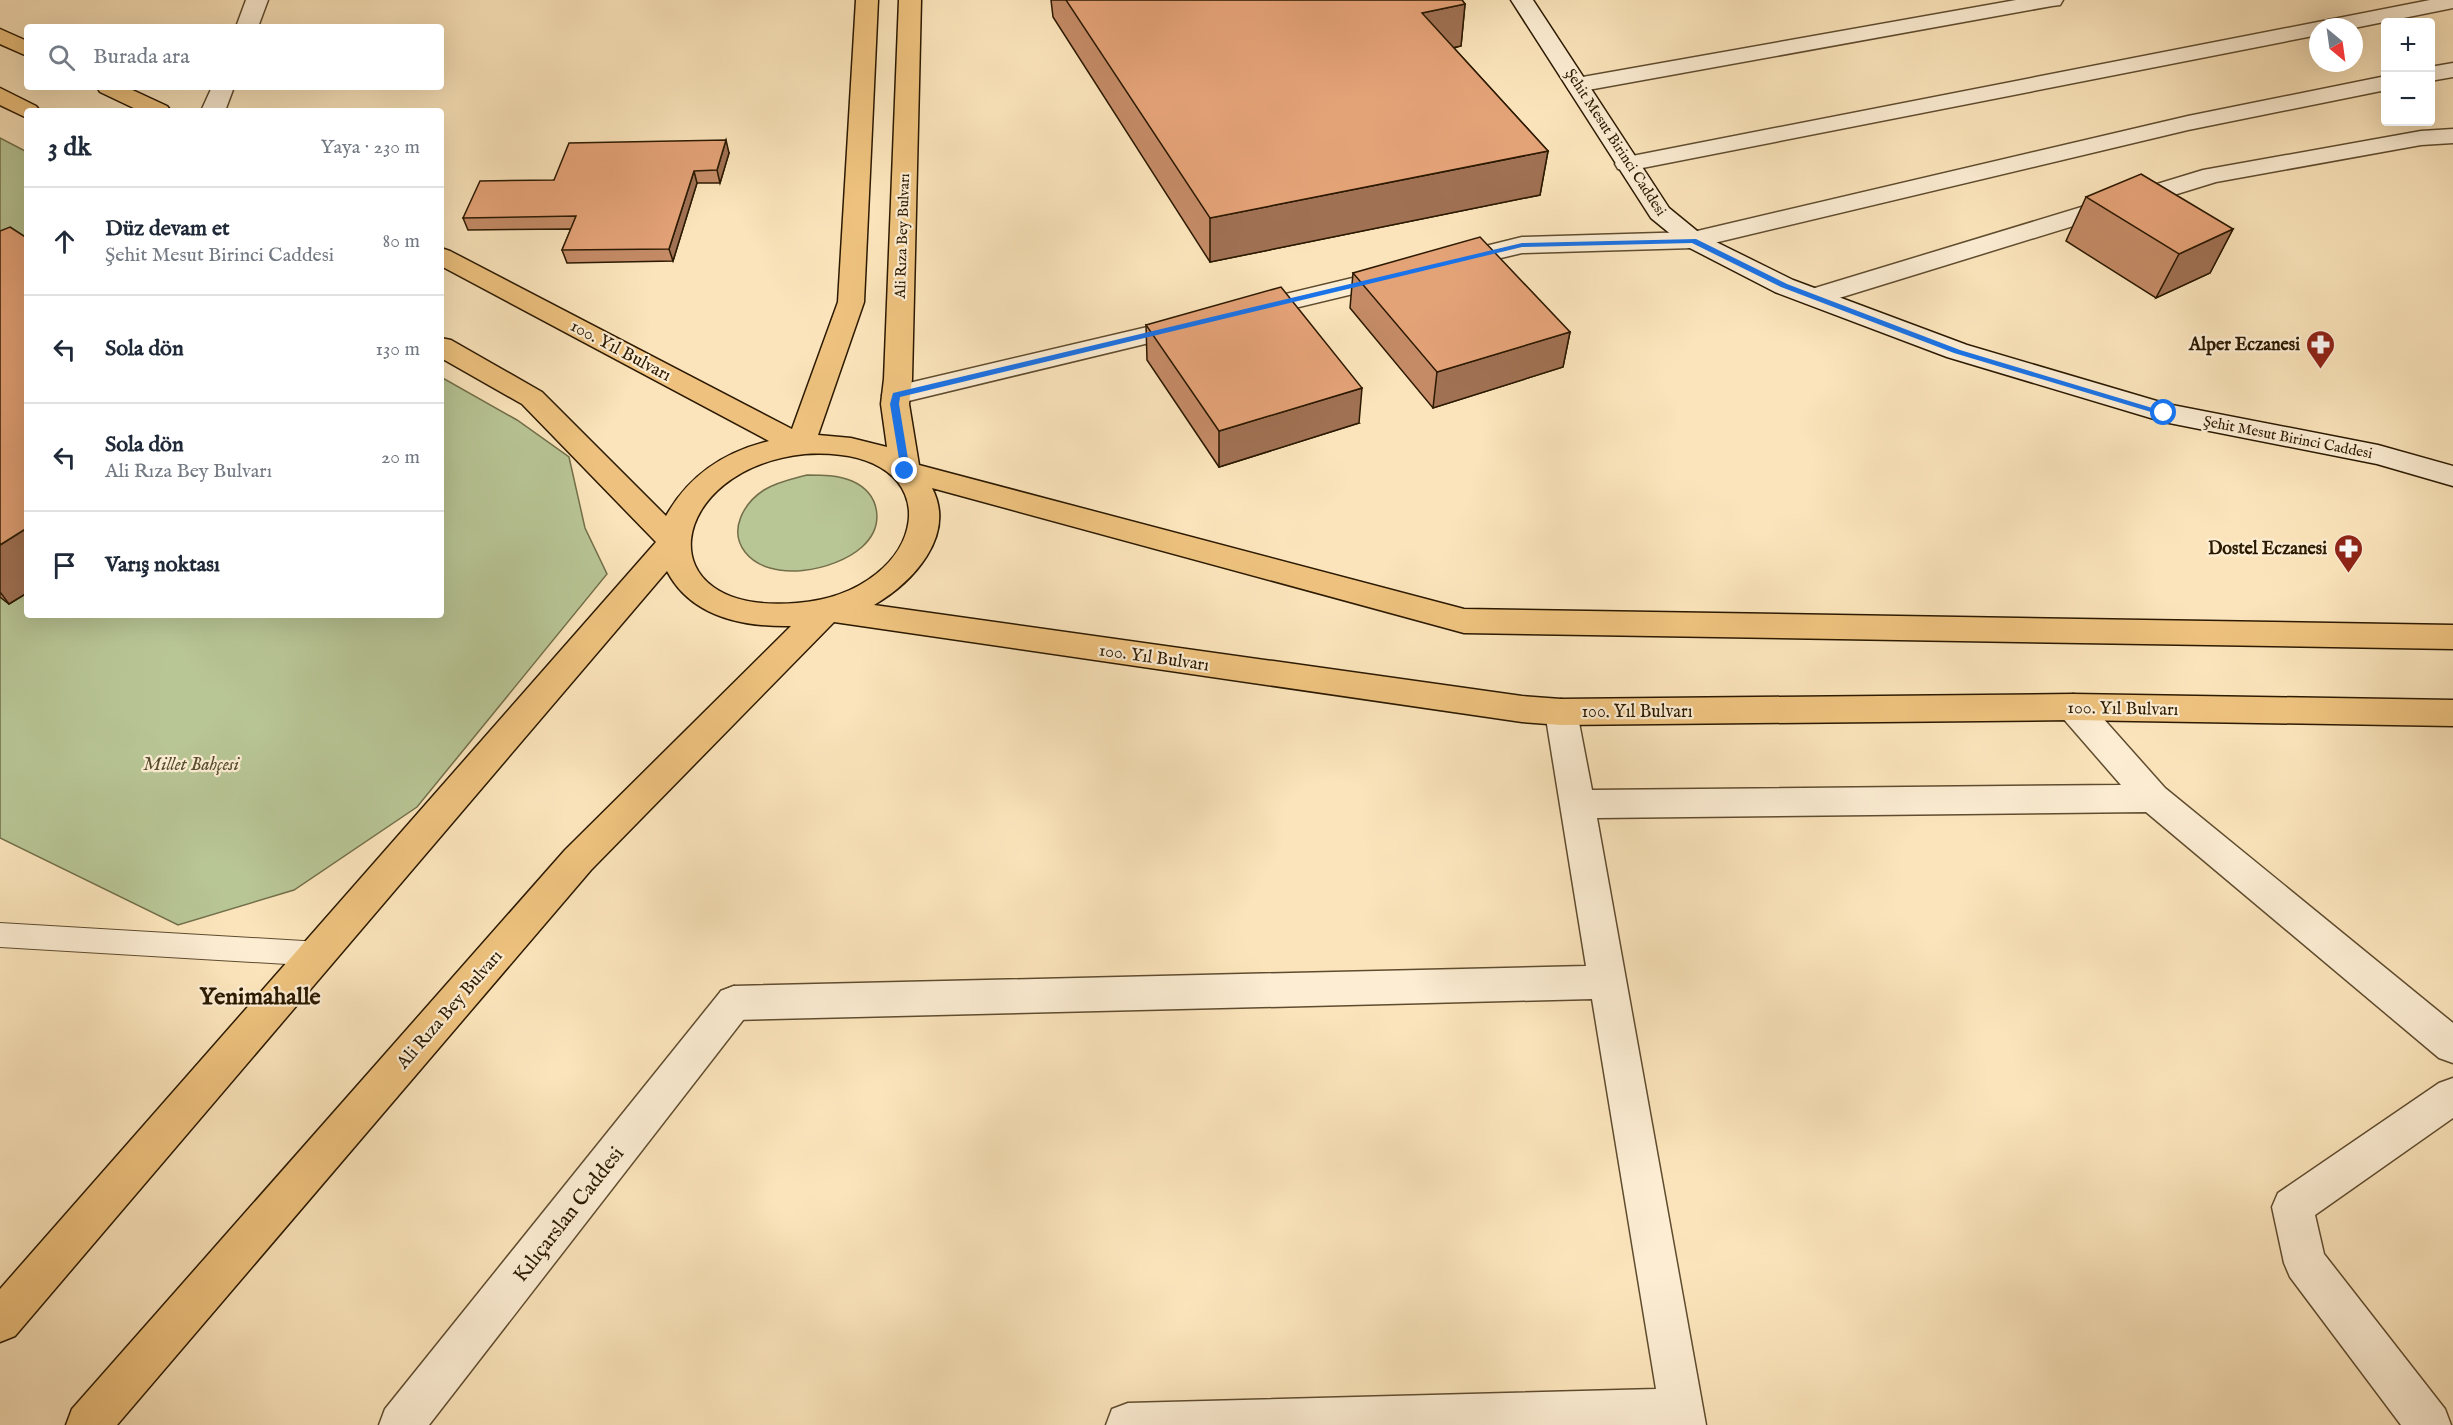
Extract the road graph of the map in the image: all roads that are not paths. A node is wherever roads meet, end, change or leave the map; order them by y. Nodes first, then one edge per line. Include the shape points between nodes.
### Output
1 (257, 0) edge
2 (867, 0) edge
3 (910, 0) edge
4 (1522, 0) edge
5 (2052, 0) edge
6 (2453, 2) edge
7 (2363, 19) edge
8 (248, 24) edge
9 (2309, 30) edge
10 (0, 36) edge
11 (24, 48) edge
12 (2453, 70) edge
13 (2435, 73) edge
14 (2381, 84) edge
15 (1577, 86) junction
16 (114, 90) edge
17 (222, 90) edge
18 (0, 95) edge
19 (153, 108) edge
20 (214, 108) edge
21 (24, 109) edge
22 (2453, 136) edge
23 (1627, 164) junction
24 (1693, 240) junction
25 (444, 258) edge
26 (1814, 297) junction
27 (444, 348) edge
28 (896, 395) junction
29 (800, 445) junction
30 (905, 471) junction
31 (2453, 476) edge
32 (674, 543) junction
33 (828, 610) junction
34 (2453, 637) edge
35 (2073, 708) junction
36 (1561, 712) junction
37 (2453, 713) edge
38 (2153, 798) junction
39 (1577, 804) junction
40 (0, 936) edge
41 (320, 954) junction
42 (1607, 982) junction
43 (2453, 1046) edge
44 (2453, 1096) edge
45 (0, 1321) edge
46 (1682, 1418) edge
47 (88, 1425) edge
48 (401, 1425) edge
49 (1128, 1425) edge
50 (2429, 1425) edge

1 - 8 street
2 - 29 main road via 851,302
3 - 28 main road, Ali Rıza Bey Bulvarı
4 - 15 street, Şehit Mesut Birinci Caddesi
5 - 15 street
6 - 7 street
9 - 23 street
10 - 11 main road
12 - 13 street
14 - 24 street via 2188,123
15 - 23 street, Şehit Mesut Birinci Caddesi
16 - 19 main road
17 - 20 street
18 - 21 main road
22 - 26 street via 2421,138 2212,175
23 - 24 street, Şehit Mesut Birinci Caddesi via 1659,213
24 - 26 street, Şehit Mesut Birinci Caddesi
24 - 28 street via 1522,245
25 - 29 main road, 100. Yıl Bulvarı
26 - 31 street, Şehit Mesut Birinci Caddesi via 1957,351 2164,413 2378,455
27 - 32 main road via 532,398
28 - 30 main road, Ali Rıza Bey Bulvarı
29 - 30 main road via 860,448
29 - 32 main road via 754,456 728,468 700,490 681,515
30 - 33 main road via 922,494 925,511 918,547 889,579 866,595
30 - 34 main road via 1464,621
32 - 33 main road via 678,567 695,588 720,605 752,614 789,616
32 - 41 main road
33 - 36 main road, 100. Yıl Bulvarı
33 - 47 main road, Ali Rıza Bey Bulvarı via 578,860
35 - 36 main road, 100. Yıl Bulvarı
35 - 37 main road, 100. Yıl Bulvarı
35 - 38 street
36 - 39 street
38 - 39 street
38 - 43 street
39 - 42 street
40 - 41 lane
41 - 45 main road
42 - 46 street
42 - 48 street, Kılıçarslan Caddesi via 734,1004
44 - 50 street via 2293,1207 2305,1263
46 - 49 street

